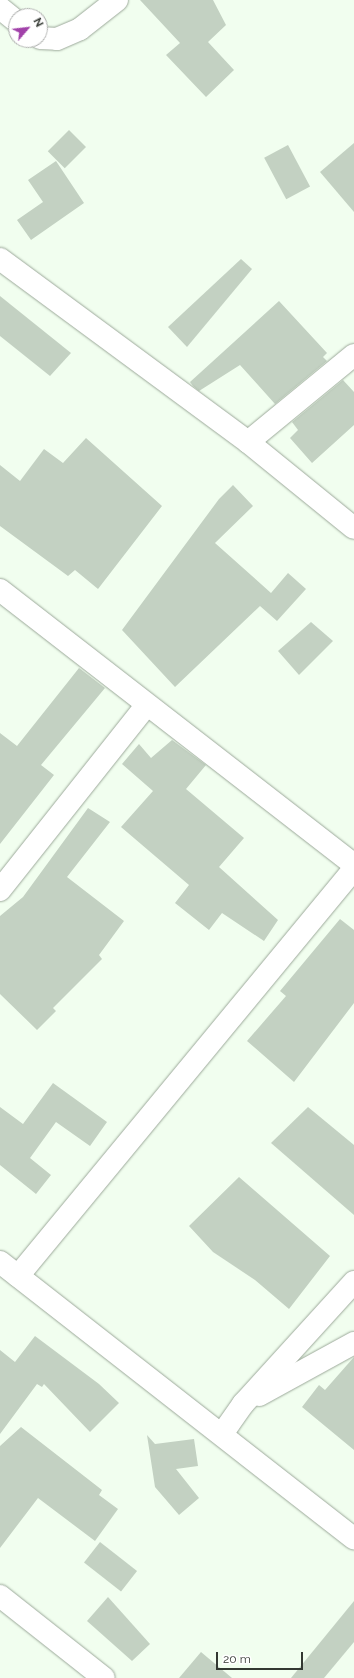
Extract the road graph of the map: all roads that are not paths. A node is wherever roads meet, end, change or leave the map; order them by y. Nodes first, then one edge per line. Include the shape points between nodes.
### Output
1 (117, 0) edge
2 (0, 8) edge
3 (8, 14) edge
4 (48, 38) edge
5 (0, 259) edge
6 (354, 355) edge
7 (248, 442) junction
8 (354, 528) edge
9 (0, 590) edge
10 (146, 706) junction
11 (354, 866) edge
12 (354, 869) edge
13 (0, 890) edge
14 (0, 1262) edge
15 (18, 1276) junction
16 (354, 1282) edge
17 (354, 1342) edge
18 (244, 1404) junction
19 (222, 1434) junction
20 (354, 1539) edge
21 (0, 1596) edge
22 (104, 1678) edge

1 - 4 street via 80,29 57,39
2 - 3 street
5 - 7 street
6 - 7 street
7 - 8 street
9 - 10 street
10 - 11 street
10 - 13 street
12 - 15 street
14 - 15 street
15 - 19 street
16 - 18 street
17 - 18 street
18 - 19 street
19 - 20 street
21 - 22 street

